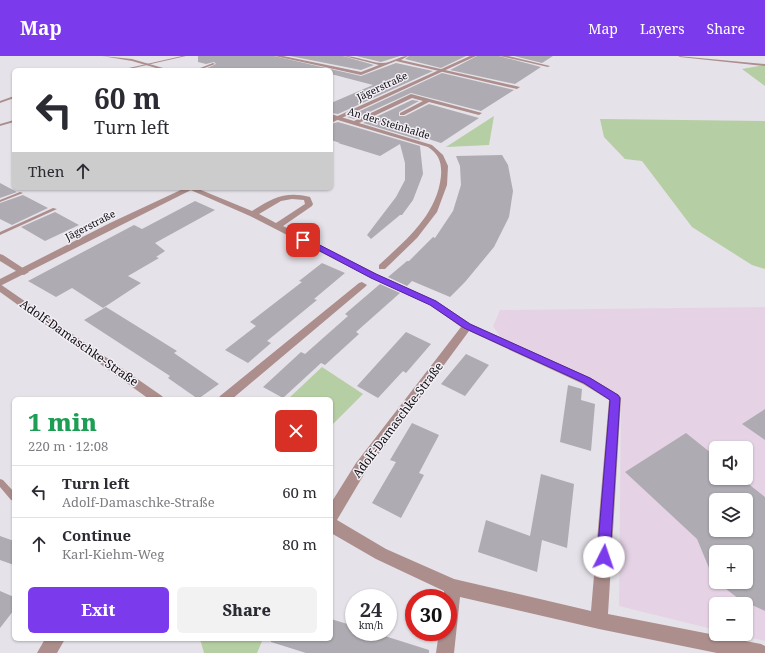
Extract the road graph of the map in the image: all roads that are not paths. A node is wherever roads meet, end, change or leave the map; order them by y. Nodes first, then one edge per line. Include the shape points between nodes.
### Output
1 (104, 56) edge
2 (185, 56) edge
3 (277, 56) edge
4 (346, 56) edge
5 (406, 56) edge
6 (474, 56) edge
7 (502, 56) edge
8 (680, 56) edge
9 (396, 60) junction
10 (146, 64) junction
11 (214, 64) dead end
12 (383, 65) junction
13 (765, 65) edge
14 (548, 66) dead end
15 (129, 68) edge
16 (161, 68) edge
17 (202, 68) edge
18 (442, 70) junction
19 (517, 87) dead end
20 (12, 98) edge
21 (429, 100) junction
22 (0, 102) edge
23 (479, 113) dead end
24 (402, 114) dead end
25 (333, 118) edge
26 (12, 121) edge
27 (354, 123) junction
28 (0, 125) edge
29 (186, 190) edge
30 (195, 190) edge
31 (22, 192) dead end
32 (0, 201) edge
33 (55, 209) dead end
34 (252, 214) junction
35 (277, 226) junction
36 (0, 234) edge
37 (0, 257) edge
38 (382, 267) dead end
39 (24, 272) junction
40 (0, 283) edge
41 (362, 285) dead end
42 (0, 287) edge
43 (467, 326) junction
44 (155, 397) edge
45 (226, 397) edge
46 (0, 482) edge
47 (12, 495) edge
48 (333, 513) edge
49 (333, 526) edge
50 (453, 587) joint
51 (599, 621) junction
52 (55, 641) edge
53 (447, 641) edge
54 (46, 653) edge
55 (445, 653) edge
56 (761, 653) edge

1 - 10 street
2 - 10 lane
3 - 12 street via 361,74
4 - 12 street
5 - 9 street
6 - 18 street, Jägerstraße
7 - 14 street
8 - 13 street
9 - 12 street
9 - 18 street
10 - 15 lane
10 - 16 street
11 - 17 lane
18 - 19 street
18 - 25 street, Jägerstraße
20 - 22 lane
21 - 23 street, Jägerstraße
21 - 24 street
21 - 27 street, Jägerstraße via 411,96
25 - 27 street, An der Steinhalde
26 - 28 lane
27 - 38 street, An der Steinhalde via 430,146 438,150 445,166 445,184 439,203 426,224
29 - 39 street, Jägerstraße
30 - 34 street
31 - 32 lane
33 - 36 lane
34 - 35 street
34 - 35 street via 284,196 296,195 307,199 309,204 304,209
35 - 43 street via 433,303
37 - 39 street
39 - 40 street, Jägerstraße
41 - 45 street
42 - 44 street, Adolf-Damaschke-Straße
43 - 48 street, Adolf-Damaschke-Straße via 361,467
43 - 51 street via 587,381 615,398
46 - 47 lane
49 - 50 street via 381,554
50 - 51 street
51 - 56 street
52 - 54 street
53 - 55 street

